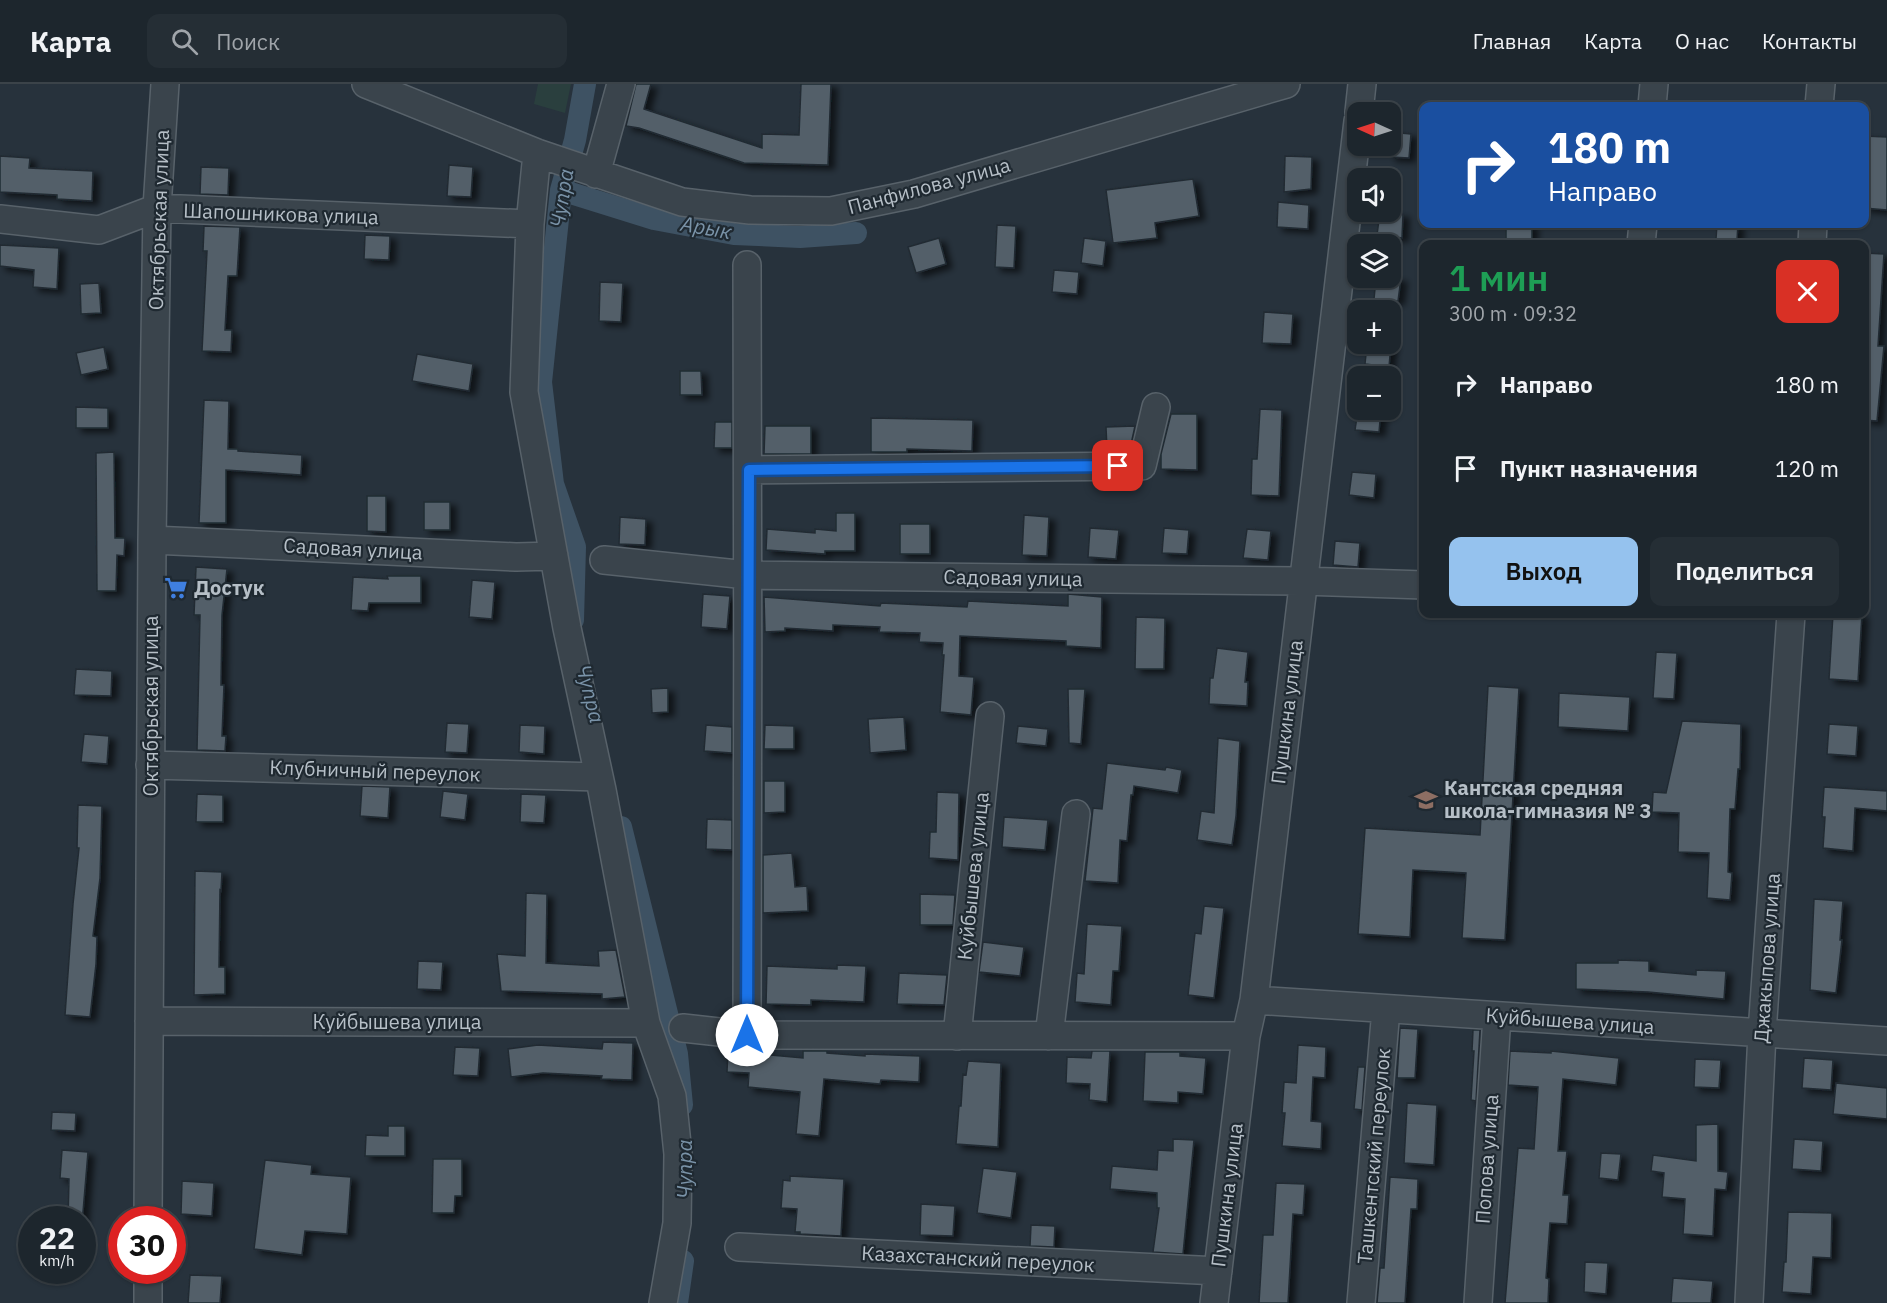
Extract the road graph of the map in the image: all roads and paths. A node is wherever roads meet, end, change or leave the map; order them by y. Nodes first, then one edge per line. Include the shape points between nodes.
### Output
1 (165, 84) edge
2 (366, 84) edge
3 (621, 84) edge
4 (1286, 84) edge
5 (1362, 84) edge
6 (1654, 84) edge
7 (1821, 84) edge
8 (1217, 94) edge
9 (1360, 102) edge
10 (1652, 102) edge
11 (1819, 102) edge
12 (537, 153) junction
13 (1354, 156) edge
14 (596, 174) junction
15 (157, 208) junction
16 (0, 219) edge
17 (530, 224) junction
18 (747, 265) dead end
19 (1156, 407) dead end
20 (749, 470) junction
21 (152, 540) junction
22 (554, 556) junction
23 (604, 560) dead end
24 (747, 575) junction
25 (1302, 581) junction
26 (1419, 585) edge
27 (1791, 618) edge
28 (990, 716) dead end
29 (150, 765) junction
30 (599, 777) junction
31 (1076, 814) dead end
32 (1254, 1000) junction
33 (1386, 1009) junction
34 (1497, 1016) junction
35 (149, 1021) junction
36 (646, 1023) junction
37 (683, 1028) dead end
38 (1762, 1033) junction
39 (747, 1035) junction
40 (957, 1036) junction
41 (1049, 1036) junction
42 (1246, 1036) junction
43 (1887, 1041) edge
44 (148, 1206) edge
45 (739, 1247) dead end
46 (1218, 1271) junction
47 (148, 1284) edge
48 (148, 1303) edge
49 (663, 1303) edge
50 (1214, 1303) edge
51 (1361, 1303) edge
52 (1478, 1303) edge
53 (1749, 1303) edge

1 - 15 street, Октябрьская улица
2 - 12 street, Панфилова улица
3 - 14 street
4 - 8 street, Панфилова улица
5 - 9 street
6 - 10 street
7 - 11 street
8 - 14 street, Панфилова улица via 914,194 831,211 750,210 682,202
12 - 14 street, Панфилова улица
12 - 17 street
13 - 25 street, Пушкина улица
15 - 16 street, Шапошникова улица via 99,230
15 - 17 street, Шапошникова улица
15 - 21 street, Октябрьская улица
17 - 22 street via 524,392
18 - 20 street
19 - 20 street via 1142,466
20 - 24 street
21 - 22 street, Садовая улица
21 - 29 street, Октябрьская улица
22 - 30 street
23 - 24 street, Садовая улица
24 - 25 street, Садовая улица
24 - 39 street
25 - 26 street, Садовая улица
25 - 32 street, Пушкина улица
27 - 38 street, Джакыпова улица
28 - 40 street, Куйбышева улица
29 - 30 street, Клубничный переулок
29 - 35 street, Октябрьская улица
30 - 36 street
31 - 41 street
32 - 33 street, Куйбышева улица
32 - 42 street, Пушкина улица
33 - 34 street, Куйбышева улица
33 - 51 street, Ташкентский переулок
34 - 38 street, Куйбышева улица
34 - 52 street, Попова улица
35 - 36 street, Куйбышева улица
35 - 44 street, Октябрьская улица
36 - 49 street via 672,1096 678,1154 677,1223
37 - 39 street
38 - 43 street, Куйбышева улица
38 - 53 street, Джакыпова улица
39 - 40 street
40 - 41 street
41 - 42 street
42 - 46 street, Пушкина улица
45 - 46 street, Казахстанский переулок
46 - 50 street, Пушкина улица
47 - 48 street

